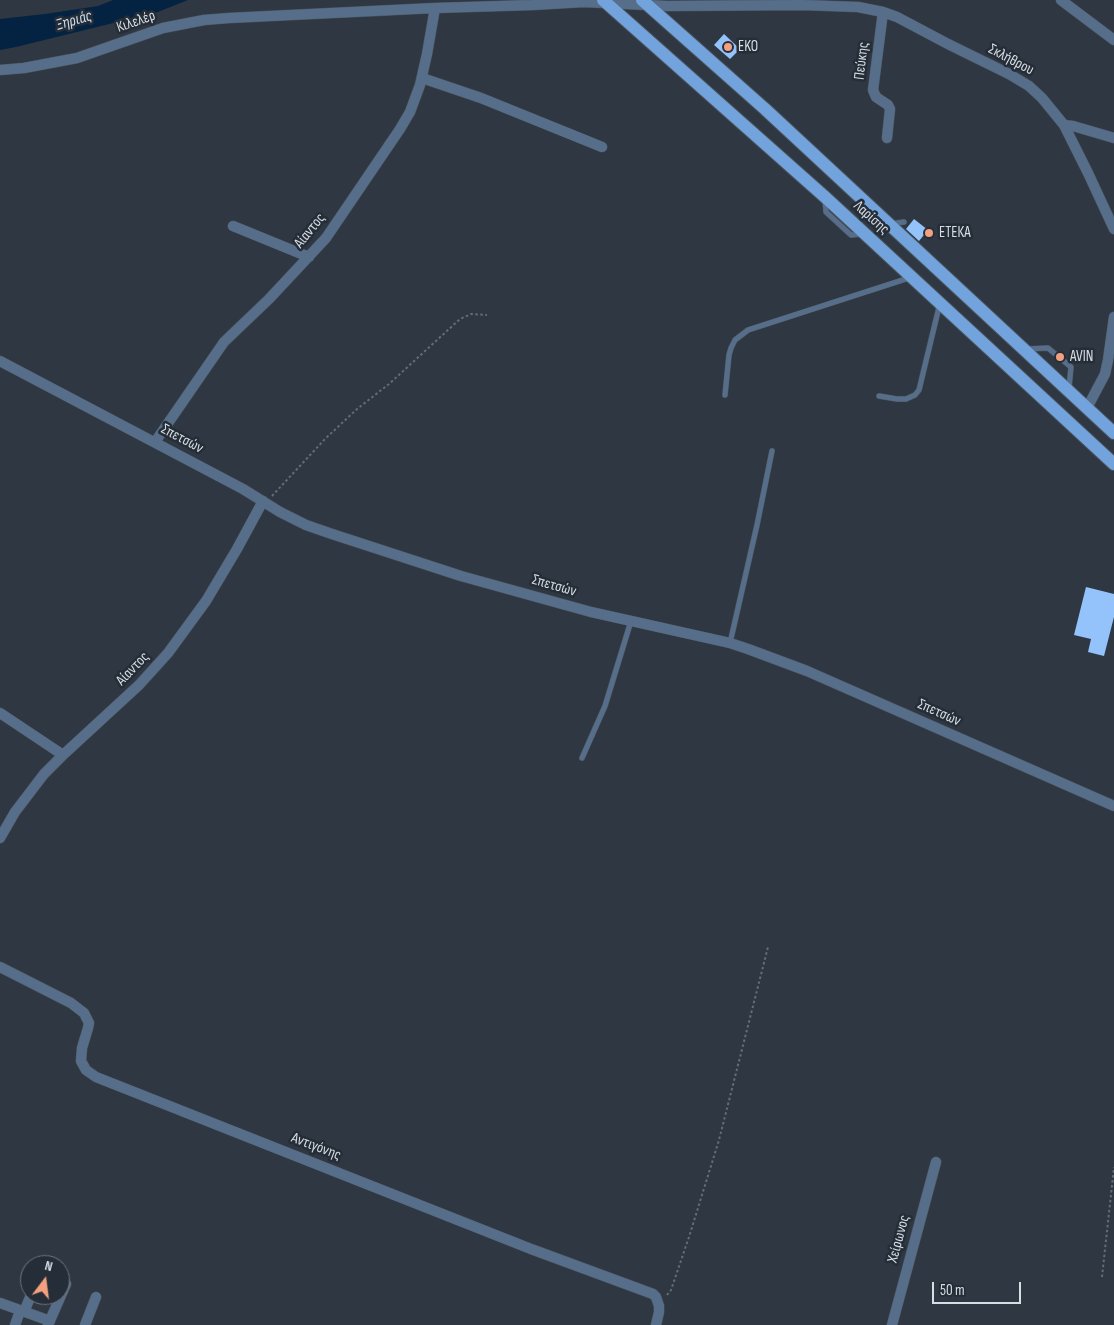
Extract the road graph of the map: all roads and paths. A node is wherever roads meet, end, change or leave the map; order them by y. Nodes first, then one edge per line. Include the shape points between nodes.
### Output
1 (1061, 0) edge
2 (583, 1) edge
3 (605, 2) edge
4 (645, 3) edge
5 (435, 8) junction
6 (883, 12) junction
7 (1114, 40) edge
8 (0, 70) edge
9 (422, 78) junction
10 (1064, 125) junction
11 (887, 138) dead end
12 (1114, 138) edge
13 (602, 147) dead end
14 (904, 222) dead end
15 (889, 224) junction
16 (233, 226) dead end
17 (1114, 228) edge
18 (309, 257) junction
19 (912, 277) junction
20 (940, 303) junction
21 (487, 315) dead end
22 (1114, 317) edge
23 (1023, 349) junction
24 (0, 362) edge
25 (1068, 391) junction
26 (725, 395) dead end
27 (879, 396) dead end
28 (1087, 408) junction
29 (1114, 433) edge
30 (155, 442) junction
31 (772, 451) dead end
32 (1114, 464) edge
33 (264, 502) junction
34 (631, 622) junction
35 (730, 643) junction
36 (0, 713) edge
37 (63, 755) junction
38 (582, 758) dead end
39 (1114, 806) edge
40 (0, 838) edge
41 (768, 947) dead end
42 (0, 967) edge
43 (936, 1162) dead end
44 (1114, 1167) edge
45 (1102, 1277) dead end
46 (96, 1298) dead end
47 (658, 1302) junction
48 (0, 1303) edge
49 (25, 1305) edge
50 (57, 1305) edge
51 (22, 1311) junction
52 (49, 1323) edge
53 (15, 1325) edge
54 (85, 1325) edge
55 (656, 1325) edge
56 (892, 1325) edge

1 - 7 street
2 - 3 street, Κιλελέρ
2 - 5 street, Κιλελέρ
3 - 4 street, Κιλελέρ
3 - 19 main road, Λαρίσης
4 - 6 street, Κιλελέρ via 667,6 819,5
4 - 15 main road, Λαρίσης
5 - 8 street, Κιλελέρ via 204,20 151,32 77,58
5 - 9 street, Αίαντος
6 - 10 street, Σκλήθρου via 1029,86
6 - 11 street, Πεύκης via 874,90 876,97 890,109
9 - 13 street
9 - 18 street, Αίαντος via 403,125 326,238
10 - 12 street
10 - 17 street, Σκλήθρου
14 - 15 lane
15 - 23 main road, Λαρίσης via 940,268
16 - 18 street
18 - 30 street, Αίαντος via 224,342
19 - 20 main road, Λαρίσης
19 - 26 lane via 748,330 735,340 731,348
20 - 27 lane via 919,390 906,399
20 - 32 main road, Λαρίσης
21 - 33 path via 471,314 460,319 357,409
22 - 28 street via 1105,374
23 - 25 main road, Λαρίσης
23 - 25 lane via 1048,348 1071,367
24 - 30 street, Σπετσών
25 - 28 main road, Λαρίσης
28 - 29 main road, Λαρίσης
30 - 33 street, Σπετσών
31 - 35 lane
33 - 34 street, Σπετσών via 291,518 332,534 461,576
33 - 37 street, Αίαντος via 206,601 168,653 139,685
34 - 35 street, Σπετσών
34 - 38 lane via 605,706
35 - 39 street, Σπετσών via 807,671
36 - 37 street
37 - 40 street, Αίαντος via 22,801
41 - 47 path via 719,1140 671,1290
42 - 47 street, Αντιγόνης via 71,1002 84,1013 89,1023 81,1062 96,1077 653,1294
43 - 56 street, Χείρωνος
44 - 45 path
46 - 54 street
47 - 55 street
48 - 51 street
49 - 51 street
50 - 52 street
51 - 52 street
51 - 53 street

